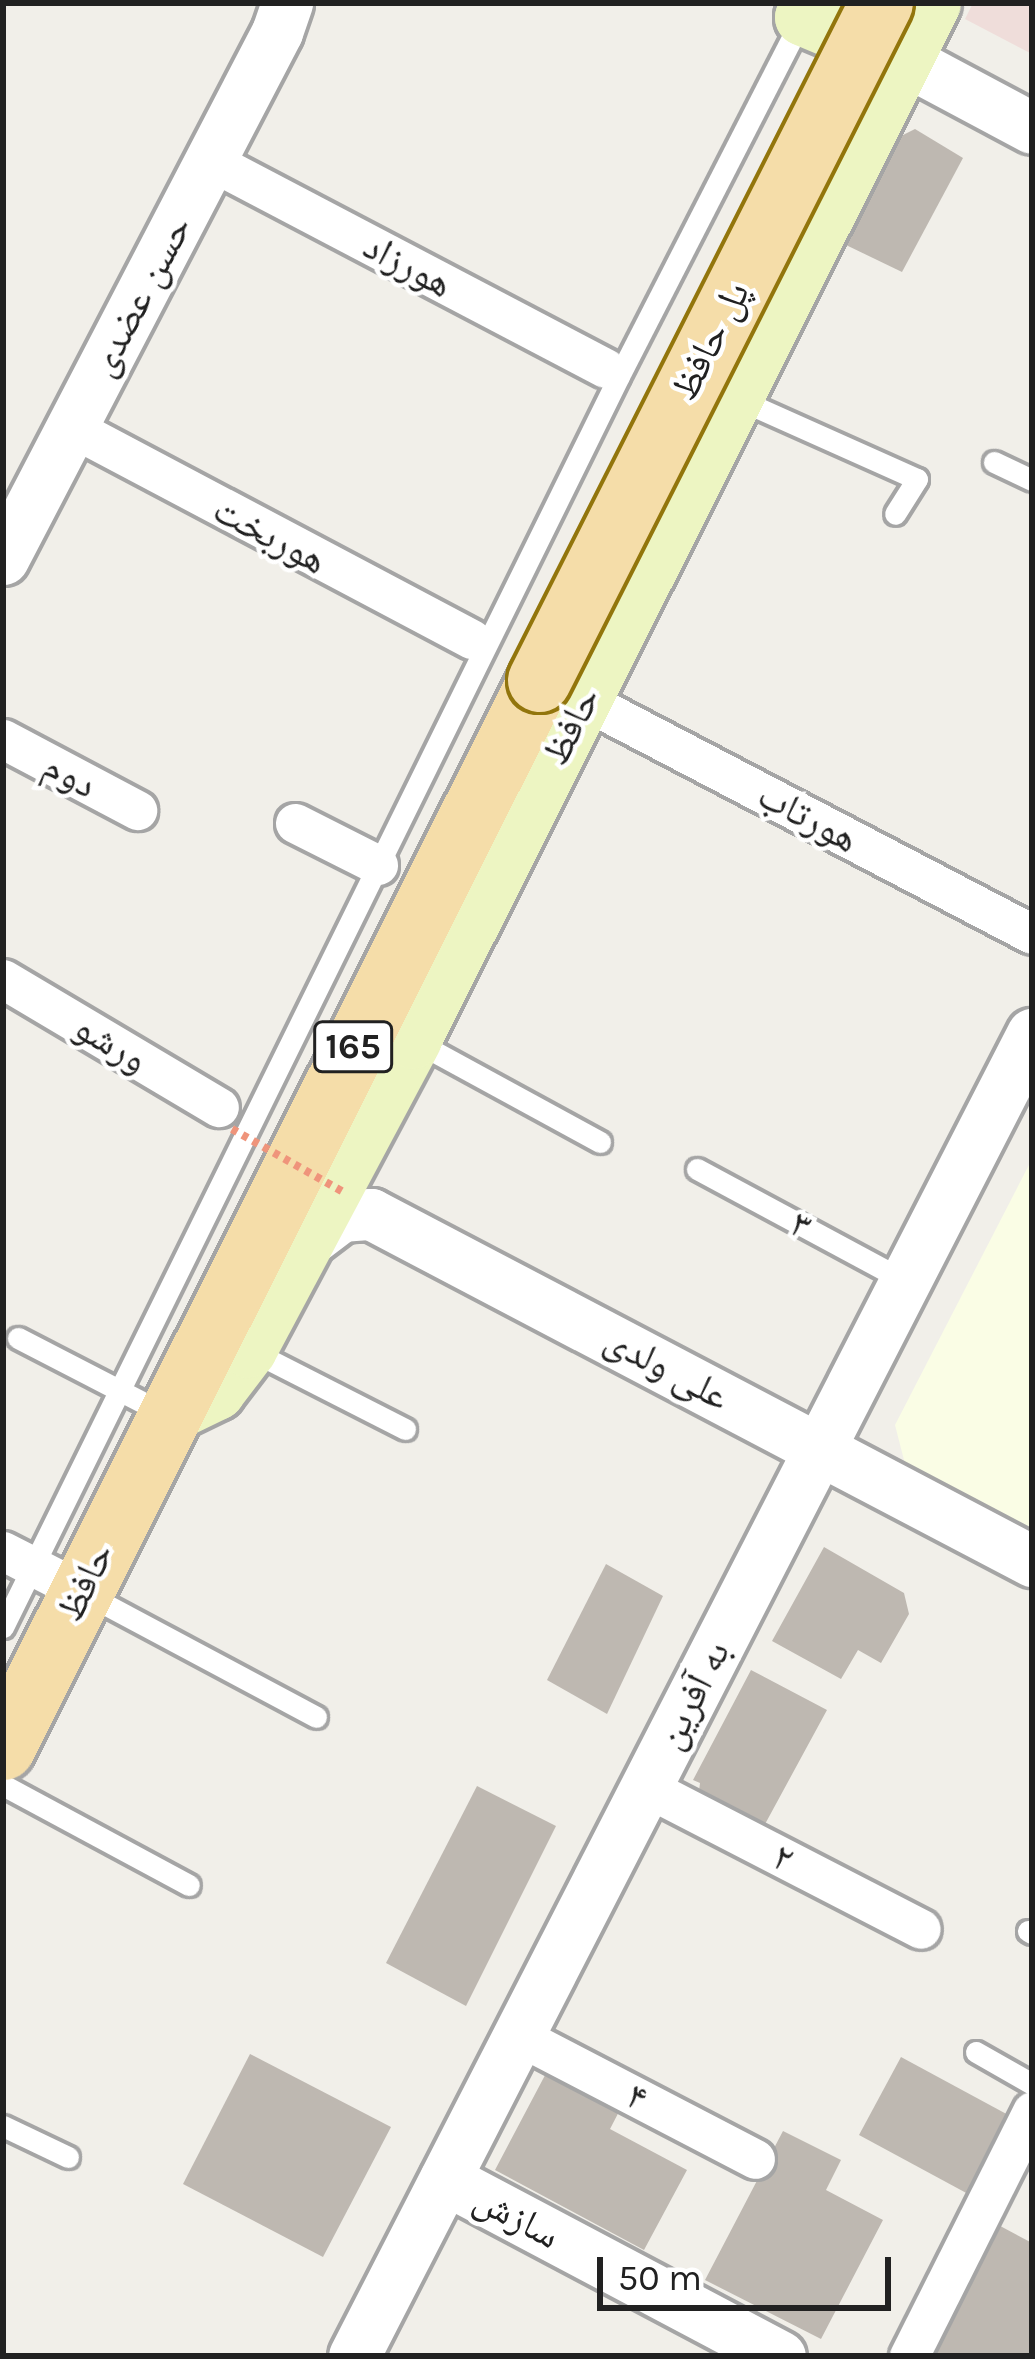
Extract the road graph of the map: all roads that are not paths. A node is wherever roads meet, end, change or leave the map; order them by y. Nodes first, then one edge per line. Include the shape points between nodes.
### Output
1 (932, 3) edge
2 (809, 6) edge
3 (288, 13) edge
4 (892, 31) edge
5 (1032, 128) edge
6 (211, 161) junction
7 (604, 368) dead end
8 (732, 396) junction
9 (71, 427) junction
10 (994, 461) dead end
11 (1032, 480) edge
12 (895, 514) dead end
13 (10, 526) edge
14 (471, 639) dead end
15 (562, 690) junction
16 (3, 739) edge
17 (137, 810) dead end
18 (296, 823) dead end
19 (379, 865) junction
20 (1032, 934) edge
21 (3, 979) edge
22 (1032, 1034) edge
23 (412, 1040) junction
24 (225, 1118) road end
25 (600, 1142) dead end
26 (698, 1169) dead end
27 (303, 1245) junction
28 (905, 1281) junction
29 (18, 1338) dead end
30 (248, 1349) junction
31 (144, 1403) junction
32 (405, 1429) dead end
33 (820, 1448) junction
34 (1032, 1561) edge
35 (39, 1569) edge
36 (3, 1628) edge
37 (316, 1717) dead end
38 (3, 1748) edge
39 (3, 1785) edge
40 (646, 1787) junction
41 (189, 1885) dead end
42 (921, 1929) dead end
43 (519, 2036) junction
44 (976, 2052) dead end
45 (1032, 2084) edge
46 (1032, 2111) edge
47 (3, 2126) edge
48 (68, 2157) dead end
49 (755, 2159) dead end
50 (445, 2180) junction
51 (356, 2355) edge
52 (780, 2356) edge
53 (909, 2356) edge

1 - 4 main road, حافظ / 165
2 - 4 main road
2 - 19 lane
3 - 6 street, حسن عضدی
4 - 5 street
4 - 8 main road, حافظ / 165
4 - 15 main road, پل حافظ / 165, bridge
6 - 7 street, هورزاد
6 - 9 street, حسن عضدی
8 - 12 lane via 916,479
8 - 15 main road, حافظ / 165
9 - 13 street, حسن عضدی
9 - 14 street, هوربخت
10 - 11 lane
15 - 20 street, هورتاب
15 - 23 main road, حافظ / 165
15 - 31 main road, حافظ / 165
16 - 17 street, دوم
18 - 19 street
19 - 31 lane
21 - 24 street, ورشو
22 - 28 street, به آفرین
23 - 25 lane
23 - 27 main road, حافظ / 165
26 - 28 lane, ۳
27 - 30 main road, حافظ / 165
27 - 33 street, علی ولدی via 341,1216 371,1214
28 - 33 street, به آفرین
29 - 31 lane
30 - 31 main road, حافظ / 165 via 216,1391
30 - 32 lane
31 - 35 main road, حافظ / 165
33 - 34 street, علی ولدی
33 - 40 street, به آفرین
35 - 36 lane
35 - 37 lane
35 - 38 main road, حافظ / 165
39 - 41 lane
40 - 42 street, ۲
40 - 43 street, به آفرین
43 - 49 street, ۴
43 - 50 street, به آفرین
44 - 45 lane
46 - 53 street
47 - 48 lane
50 - 51 street, به آفرین
50 - 52 street, سازش

